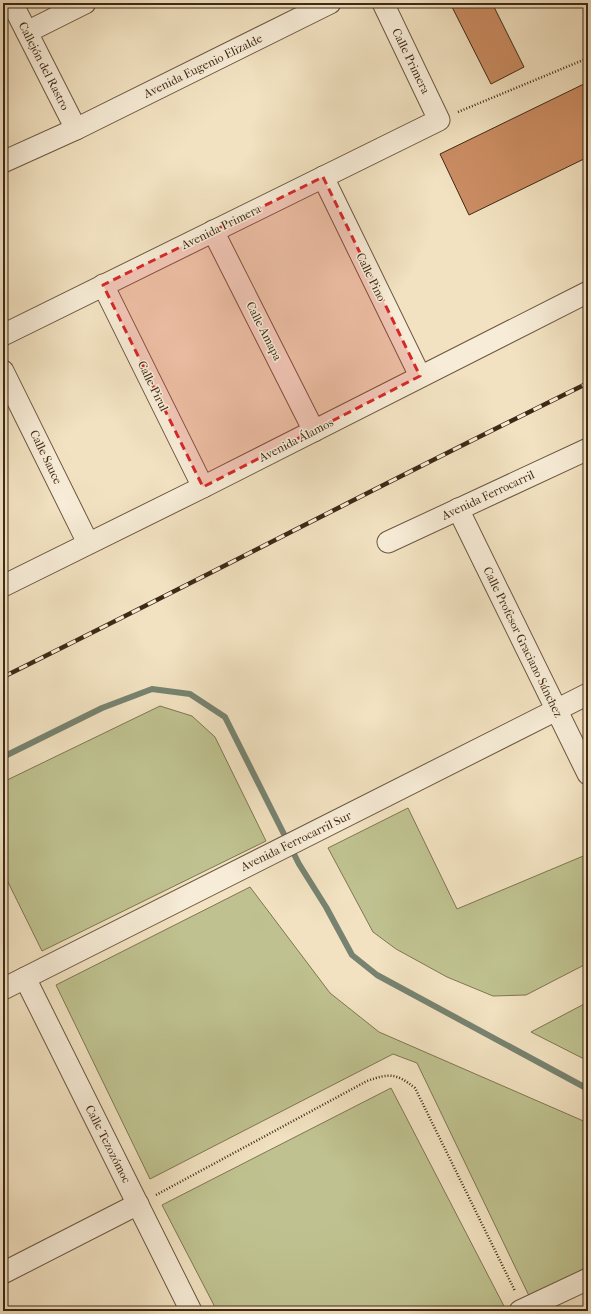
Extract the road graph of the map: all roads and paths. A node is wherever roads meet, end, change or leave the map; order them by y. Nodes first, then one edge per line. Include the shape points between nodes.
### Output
1 (12, 3) edge
2 (85, 3) edge
3 (330, 3) edge
4 (383, 3) edge
5 (27, 32) junction
6 (588, 58) edge
7 (439, 120) junction
8 (76, 129) junction
9 (3, 162) edge
10 (323, 177) junction
11 (213, 231) junction
12 (103, 285) junction
13 (588, 292) edge
14 (3, 335) edge
15 (3, 371) edge
16 (420, 376) junction
17 (314, 431) junction
18 (588, 449) edge
19 (203, 487) junction
20 (458, 509) junction
21 (388, 542) dead end
22 (88, 543) junction
23 (3, 586) edge
24 (588, 694) edge
25 (556, 710) junction
26 (588, 774) edge
27 (25, 978) junction
28 (3, 989) edge
29 (138, 1204) junction
30 (3, 1273) edge
31 (588, 1279) edge
32 (523, 1310) edge
33 (191, 1311) edge

1 - 5 street, Callejón del Rastro
2 - 5 street
3 - 8 street, Avenida Eugenio Elizalde
4 - 7 street, Calle Primera
5 - 8 street, Callejón del Rastro
6 - 7 path
7 - 10 street, Avenida Primera
8 - 9 street, Avenida Eugenio Elizalde
10 - 11 street, Avenida Primera
10 - 16 street, Calle Pino
11 - 12 street, Avenida Primera
11 - 17 street, Calle Amapa
12 - 14 street, Avenida Primera
12 - 19 street, Calle Pirul
13 - 16 street, Avenida Álamos
15 - 22 street, Calle Sauce
16 - 17 street, Avenida Álamos
17 - 19 street, Avenida Álamos
18 - 20 street, Avenida Ferrocarril
19 - 22 street, Avenida Álamos
20 - 21 street, Avenida Ferrocarril
20 - 25 street, Calle Profesor Graciano Sánchez
22 - 23 street, Avenida Álamos
24 - 25 street, Avenida Ferrocarril Sur
25 - 26 street, Calle Profesor Graciano Sánchez
25 - 27 street, Avenida Ferrocarril Sur
27 - 28 street, Avenida Ferrocarril Sur
27 - 29 street, Calle Tezozómoc
29 - 30 street
29 - 32 path via 367,1081 384,1075 402,1078 415,1088
29 - 33 street, Calle Tezozómoc
31 - 32 street

